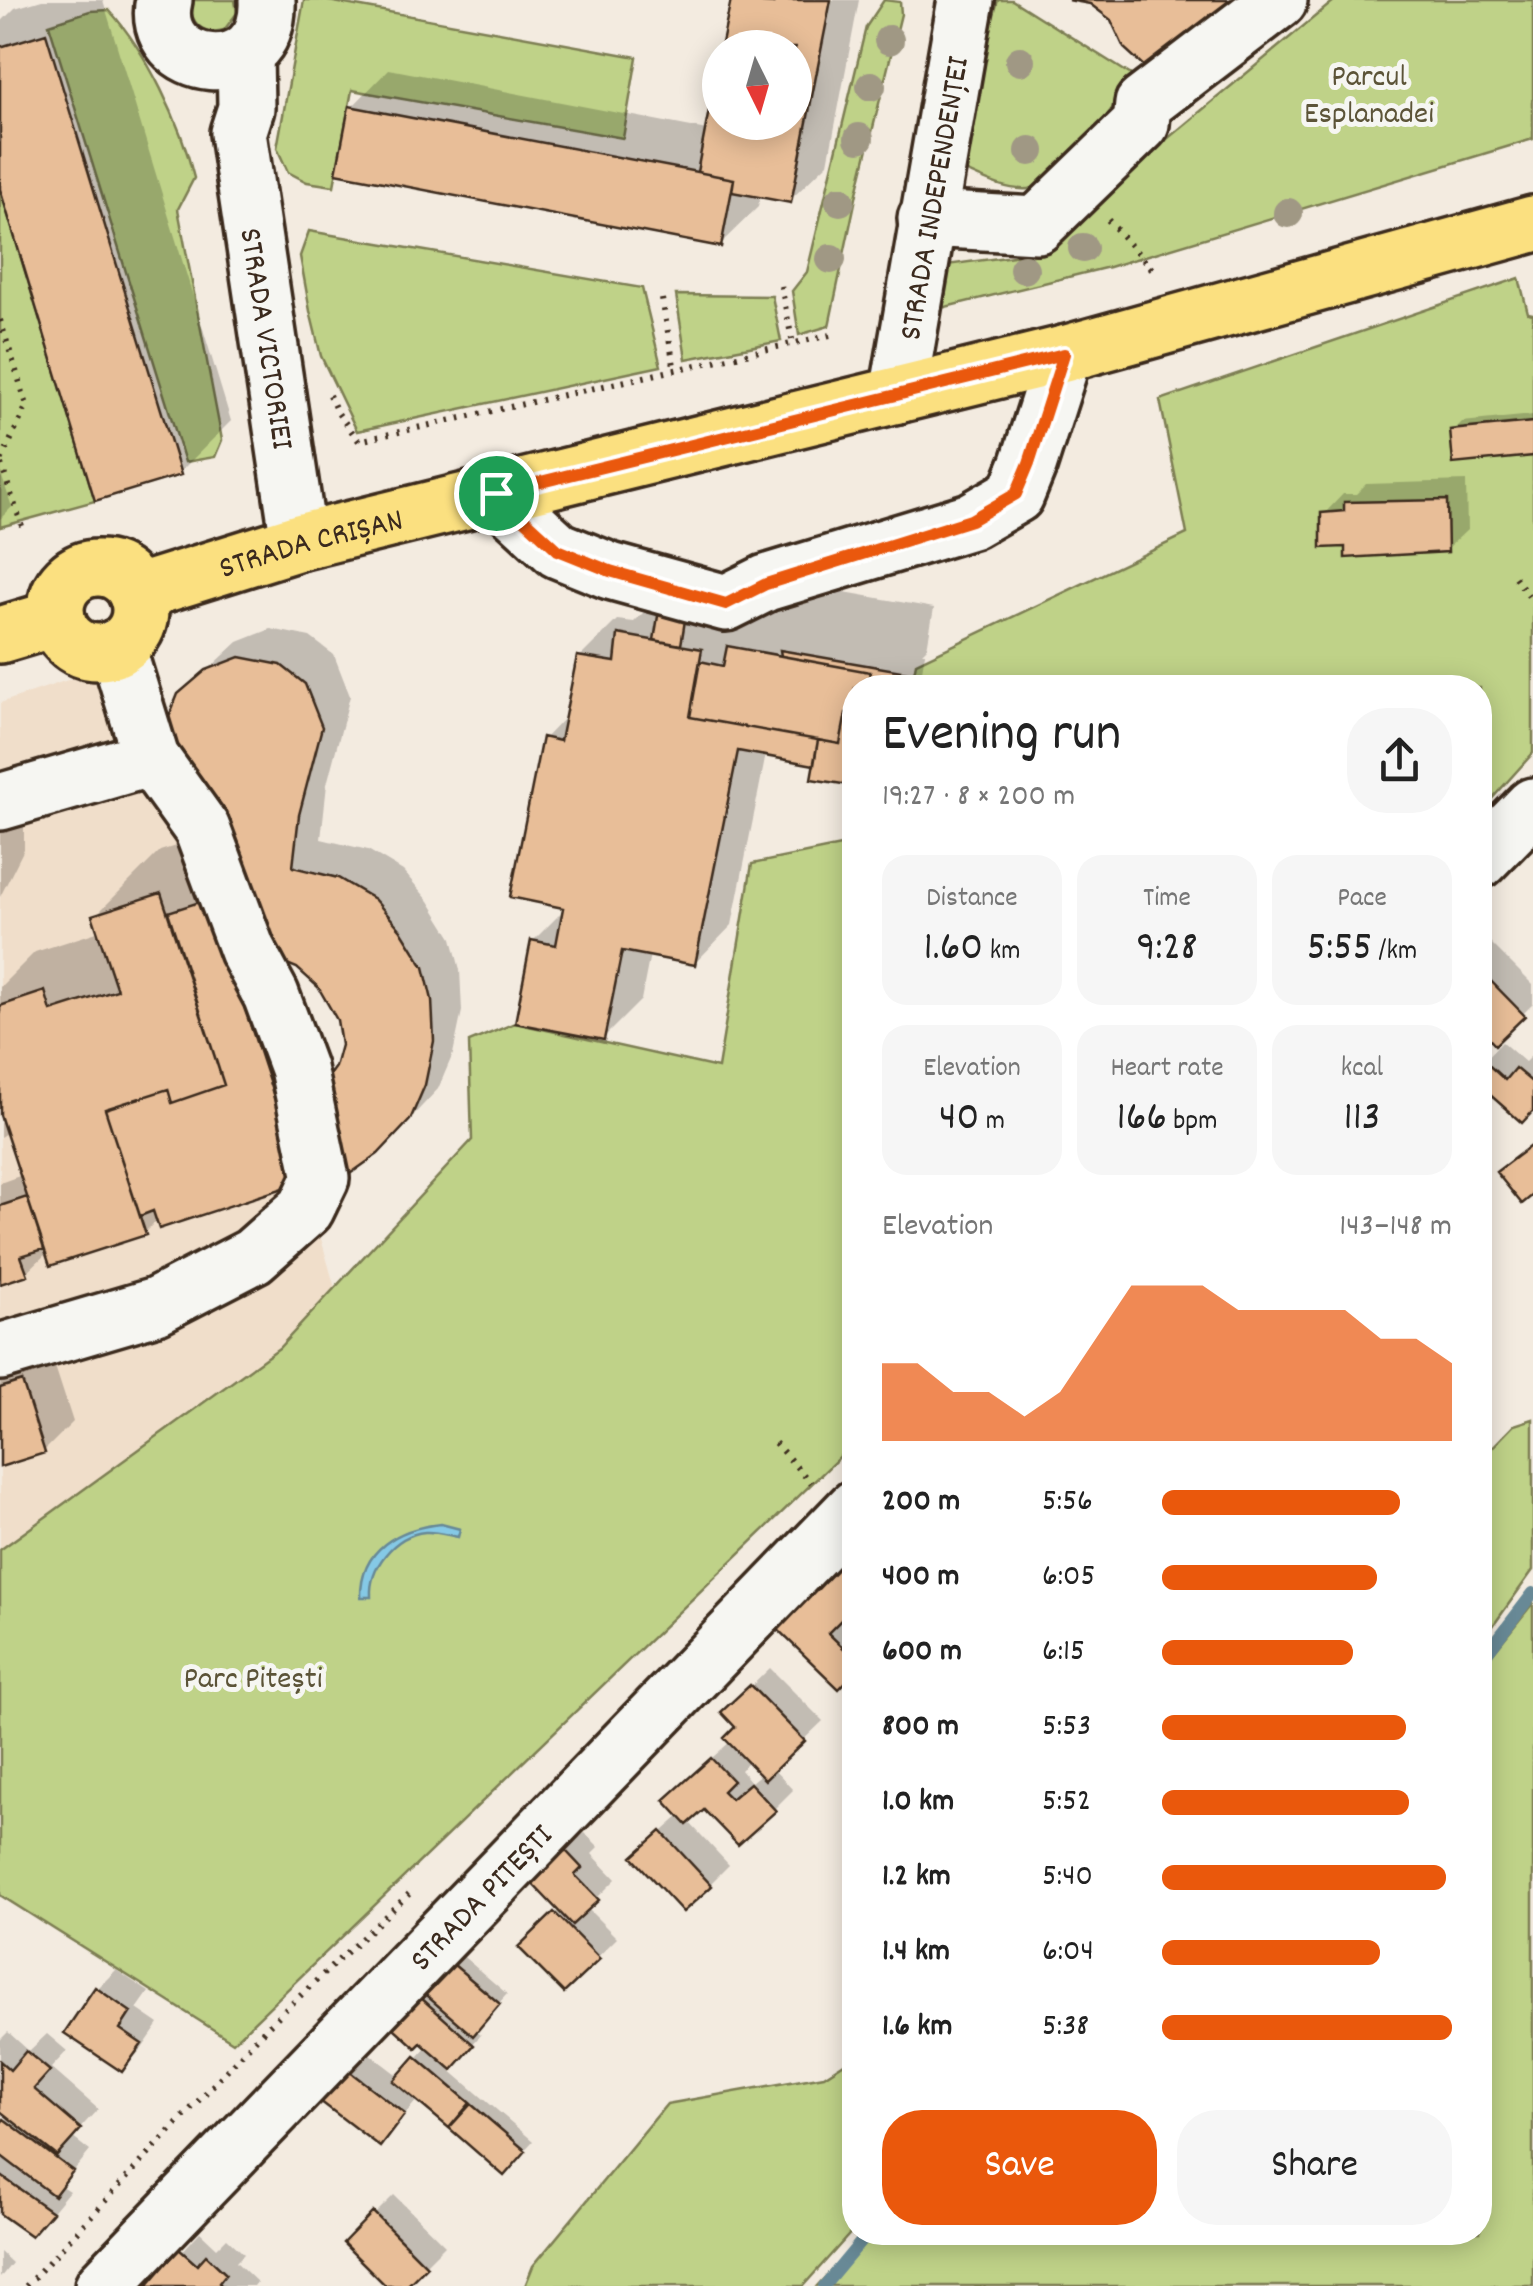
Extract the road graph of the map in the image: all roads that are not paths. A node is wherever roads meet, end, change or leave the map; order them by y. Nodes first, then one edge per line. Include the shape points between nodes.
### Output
1 (164, 0) edge
2 (267, 0) edge
3 (966, 0) edge
4 (1279, 0) edge
5 (220, 57) junction
6 (926, 219) junction
7 (1533, 224) edge
8 (1064, 354) junction
9 (898, 395) junction
10 (496, 493) junction
11 (299, 542) junction
12 (136, 593) junction
13 (56, 618) junction
14 (0, 634) edge
15 (118, 648) junction
16 (151, 758) junction
17 (0, 802) edge
18 (1533, 806) edge
19 (1492, 848) edge
20 (0, 1352) edge
21 (834, 1496) edge
22 (104, 2286) edge

1 - 5 street, STRADA VICTORIEI via 165,30 178,48
2 - 5 street via 260,39
3 - 6 street, STRADA INDEPENDENȚEI
4 - 6 street via 1143,104 1141,124 1037,226
5 - 11 street, STRADA VICTORIEI via 218,111 238,132
6 - 9 street, STRADA INDEPENDENȚEI
7 - 8 main road, STRADA CRIȘAN
8 - 9 main road, STRADA CRIȘAN
8 - 10 street via 1016,494 971,520 766,584 726,604 558,550
9 - 10 main road, STRADA CRIȘAN
10 - 11 main road, STRADA CRIȘAN
11 - 12 main road, STRADA CRIȘAN
12 - 13 main road via 118,574 91,569 68,581
12 - 15 main road via 139,618
13 - 14 main road
13 - 15 main road via 80,648
15 - 16 street
16 - 17 street
16 - 20 street via 202,829 271,995 298,1068 322,1178 306,1209 252,1256 156,1306
18 - 19 street
21 - 22 street, STRADA PITEȘTI

